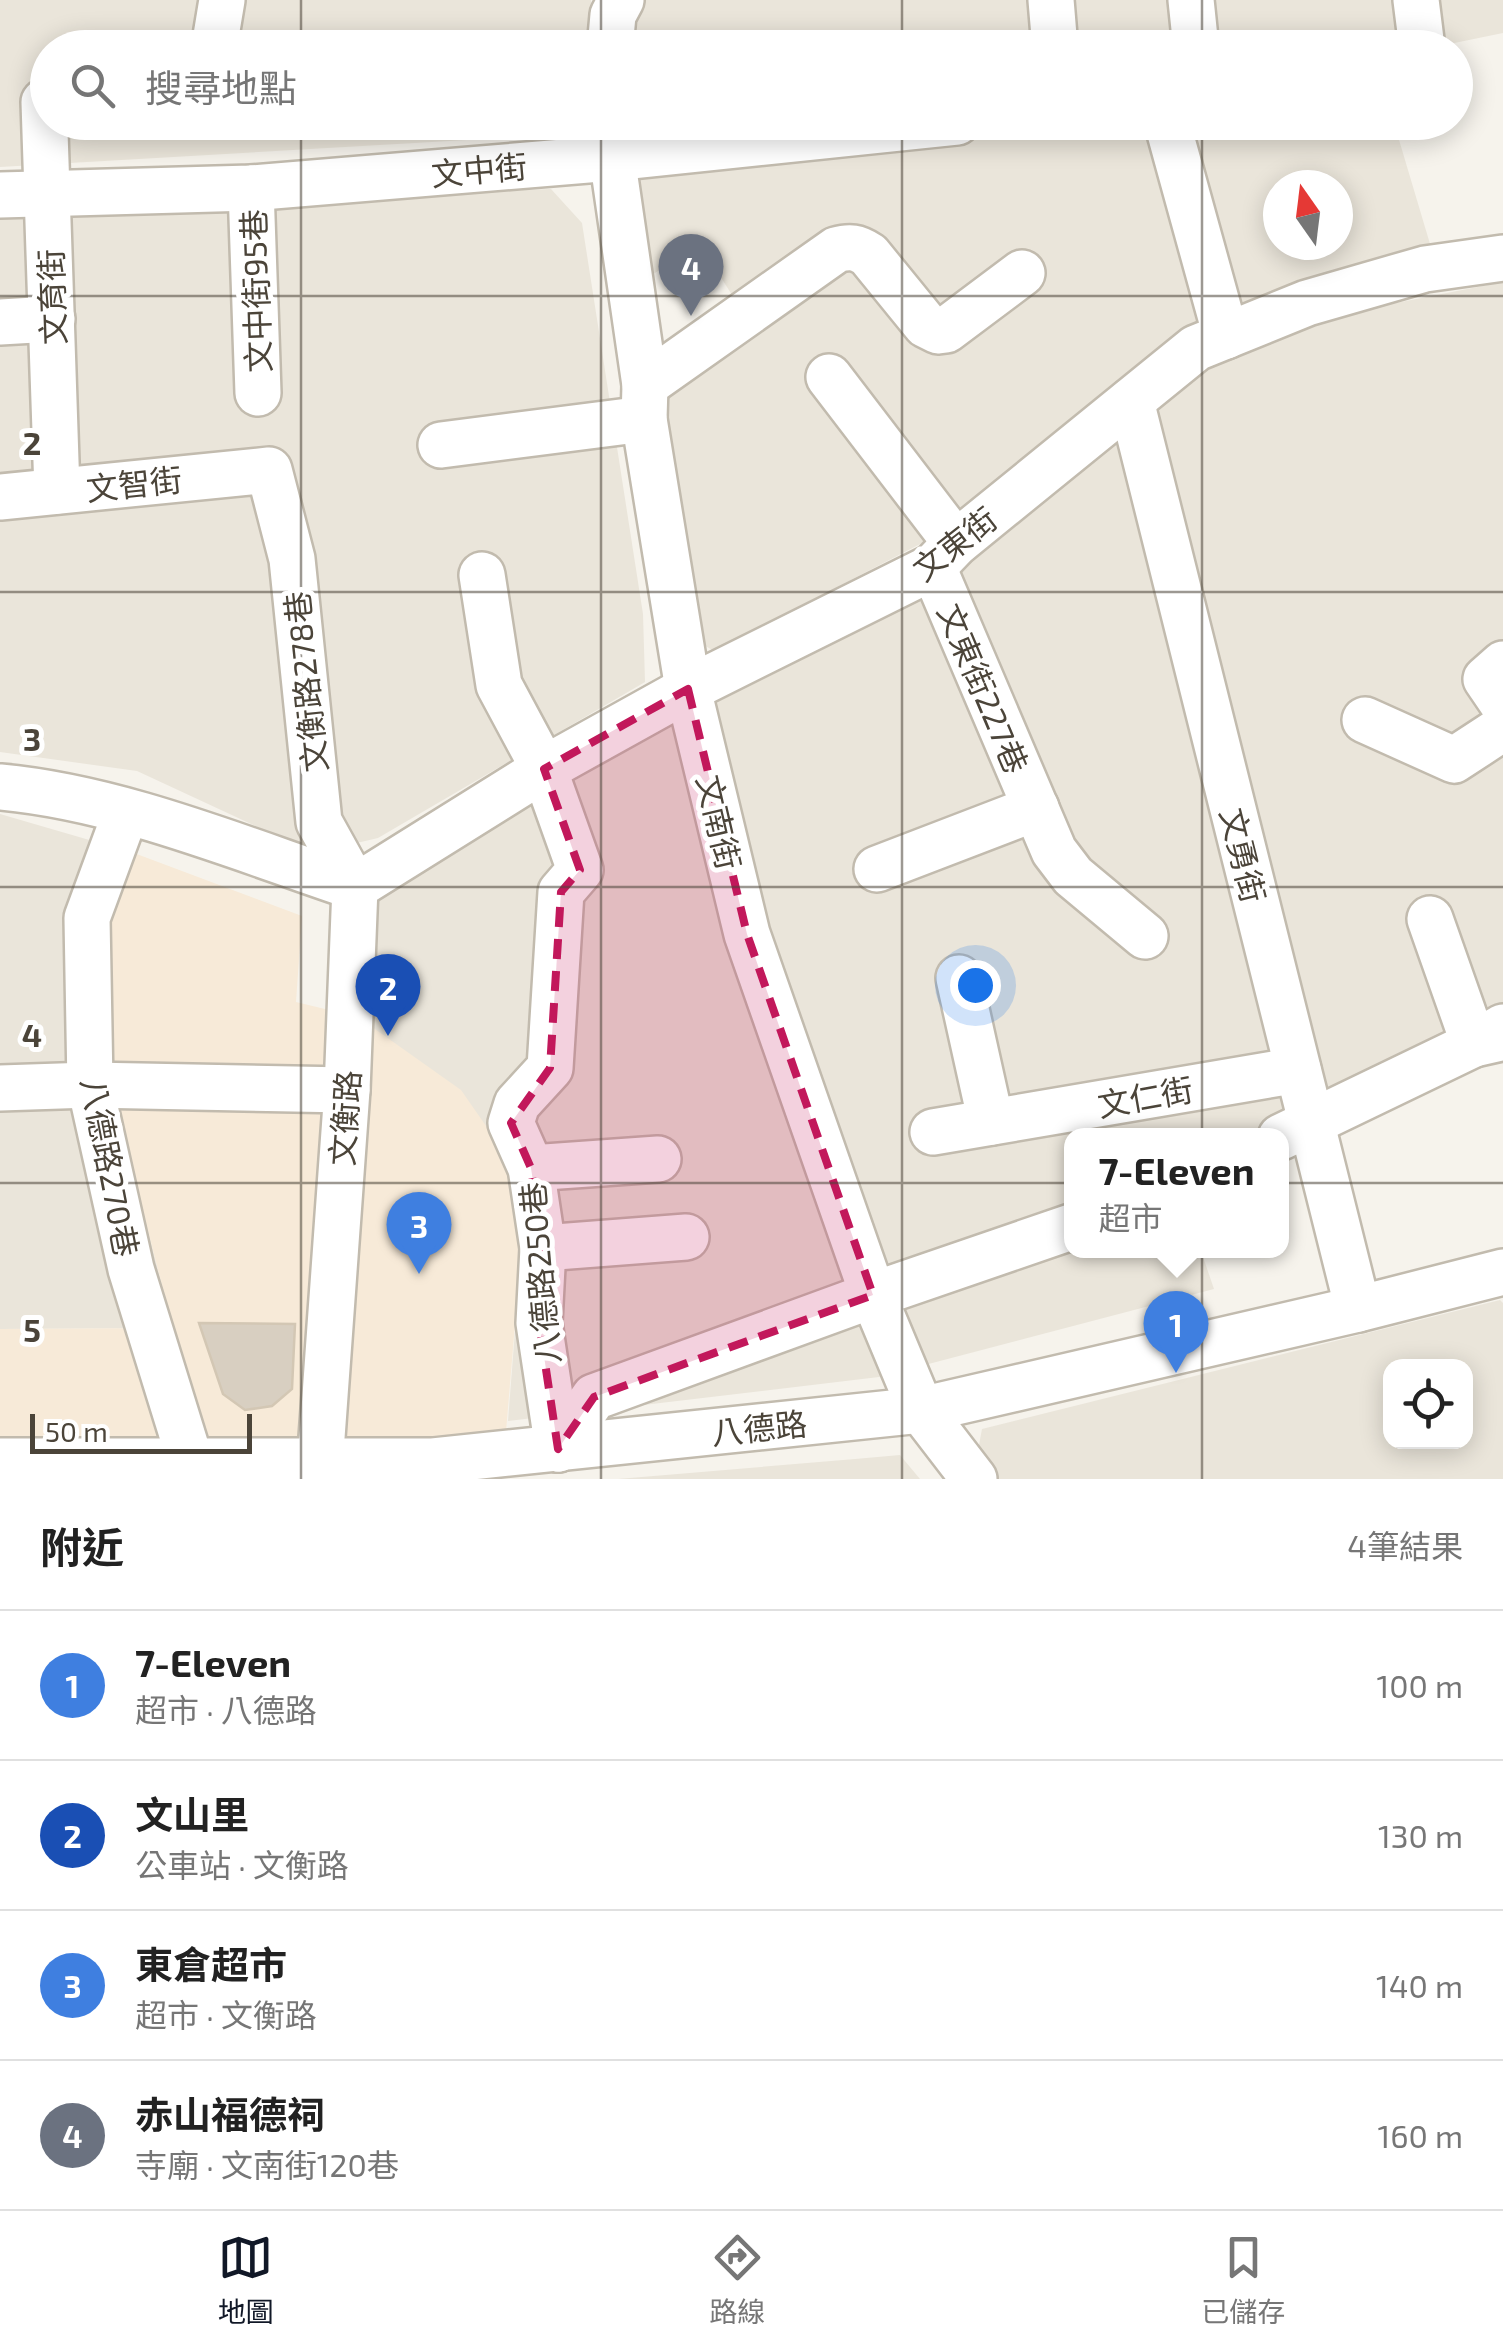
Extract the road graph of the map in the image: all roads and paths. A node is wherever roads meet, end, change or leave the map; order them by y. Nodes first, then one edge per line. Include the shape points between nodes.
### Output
1 (222, 0) edge
2 (619, 0) edge
3 (1050, 0) edge
4 (1191, 0) edge
5 (1416, 0) edge
6 (217, 30) edge
7 (612, 30) edge
8 (1053, 30) edge
9 (1194, 30) edge
10 (1420, 30) edge
11 (46, 140) edge
12 (610, 140) edge
13 (1171, 140) edge
14 (251, 188) junction
15 (48, 194) junction
16 (0, 196) edge
17 (1503, 258) edge
18 (1022, 273) dead end
19 (52, 319) junction
20 (0, 322) edge
21 (1226, 336) junction
22 (828, 376) dead end
23 (258, 393) dead end
24 (1131, 401) junction
25 (644, 402) junction
26 (440, 445) dead end
27 (269, 470) joint
28 (57, 491) junction
29 (0, 497) edge
30 (944, 555) junction
31 (482, 575) dead end
32 (1503, 664) edge
33 (688, 689) junction
34 (1503, 704) edge
35 (1365, 720) dead end
36 (1503, 728) edge
37 (544, 768) junction
38 (0, 788) edge
39 (1036, 808) junction
40 (126, 812) junction
41 (877, 870) dead end
42 (356, 887) junction
43 (1430, 918) dead end
44 (1145, 936) dead end
45 (959, 978) dead end
46 (1494, 1036) edge
47 (1298, 1070) junction
48 (90, 1086) junction
49 (0, 1088) edge
50 (346, 1090) junction
51 (991, 1122) junction
52 (1296, 1129) edge
53 (933, 1132) dead end
54 (658, 1159) dead end
55 (530, 1168) junction
56 (1064, 1229) edge
57 (686, 1237) dead end
58 (543, 1248) junction
59 (1503, 1272) edge
60 (873, 1294) junction
61 (1358, 1309) junction
62 (920, 1410) junction
63 (558, 1449) junction
64 (190, 1460) junction
65 (17, 1467) edge
66 (319, 1470) edge
67 (974, 1479) edge

1 - 6 street
2 - 7 street
3 - 8 street
4 - 9 street
5 - 10 street
11 - 15 street, 文育街
12 - 14 street, 文中街
12 - 25 street, 文南街
13 - 21 street
14 - 15 street, 文中街
14 - 23 street, 文中街95巷
15 - 16 street, 文中街
15 - 19 street, 文育街
17 - 21 street, 文東街 via 1425,269 1307,303
18 - 25 street via 938,331 868,255 836,250
19 - 20 street
19 - 28 street, 文育街
21 - 24 street, 文東街 via 1196,348
22 - 30 street, 文東街227巷
24 - 30 street, 文東街
24 - 47 street, 文勇街
25 - 26 street
25 - 33 street, 文南街
27 - 28 street, 文智街
27 - 42 street, 文衡路278巷 via 292,559 319,822
28 - 29 street, 文智街
30 - 33 street, 文東街
30 - 39 street, 文東街227巷
31 - 37 street via 498,685
32 - 34 street via 1486,679
33 - 37 street, 文東街
33 - 60 street, 文南街 via 747,934
35 - 36 street via 1454,760
37 - 42 street, 文東街
37 - 55 street, 八德路250巷 via 580,870 561,892 550,1068 517,1104 510,1123
38 - 40 street via 61,794
39 - 41 street, 文東街227巷
39 - 44 street, 文東街227巷 via 1073,876
40 - 42 street
40 - 48 street, 八德路270巷 via 88,918
42 - 50 street, 文衡路
43 - 46 street
45 - 51 street
46 - 52 street
47 - 51 street, 文仁街
47 - 52 street, 文勇街
48 - 49 street
48 - 50 street
48 - 64 street, 八德路270巷 via 131,1269
50 - 66 street, 文衡路
51 - 53 street, 文仁街
52 - 61 street, 文勇街
54 - 55 street
55 - 58 street, 八德路250巷
56 - 60 street
57 - 58 street
58 - 63 street, 八德路250巷 via 539,1323
59 - 61 street, 八德路
60 - 62 street, 文南街
60 - 63 street via 594,1396
61 - 62 street, 八德路
62 - 63 street, 八德路
62 - 67 street, 文南街
63 - 66 street, 八德路
64 - 65 street, 八德路
64 - 66 street, 八德路

